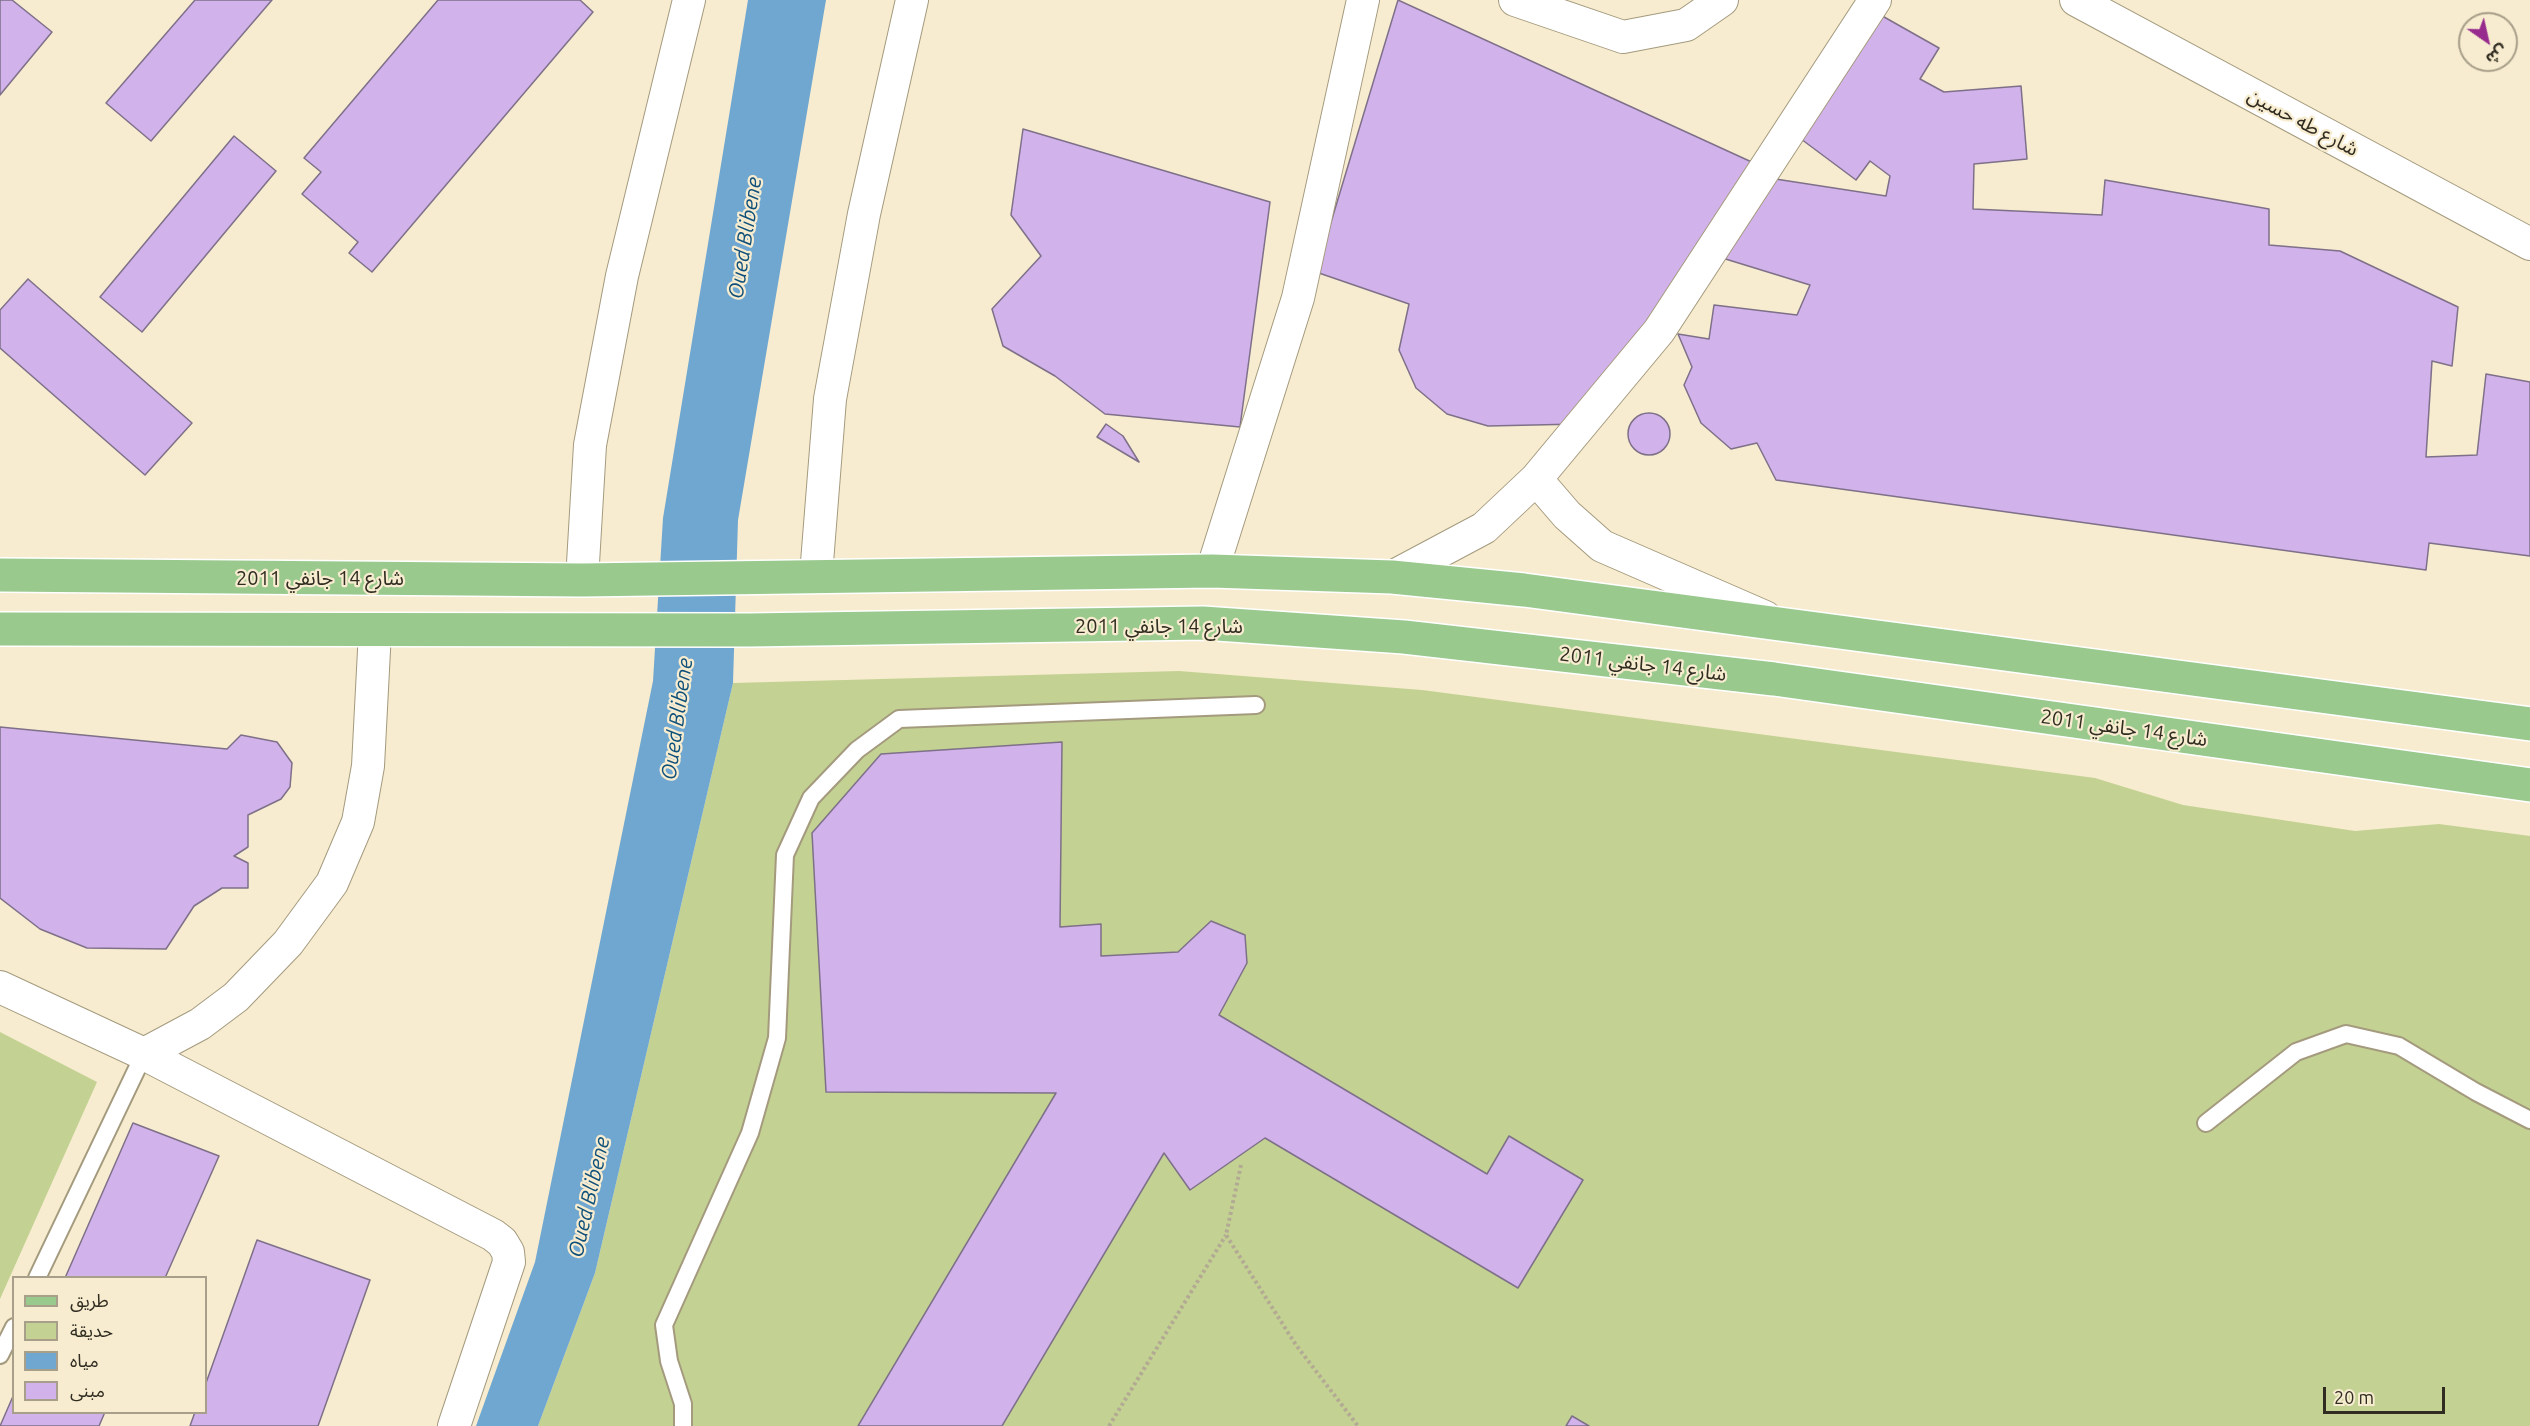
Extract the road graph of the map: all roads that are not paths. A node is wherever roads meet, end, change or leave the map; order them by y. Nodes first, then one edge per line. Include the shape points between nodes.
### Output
1 (689, 0) edge
2 (912, 0) edge
3 (1363, 0) edge
4 (1515, 0) edge
5 (1722, 0) edge
6 (1875, 0) edge
7 (2076, 0) edge
8 (2530, 244) edge
9 (1536, 479) junction
10 (1212, 571) junction
11 (0, 575) edge
12 (816, 575) junction
13 (1392, 577) junction
14 (582, 580) junction
15 (1784, 625) junction
16 (0, 629) edge
17 (375, 631) junction
18 (1256, 705) dead end
19 (2530, 724) edge
20 (2530, 785) edge
21 (0, 987) edge
22 (144, 1054) junction
23 (2530, 1120) edge
24 (2206, 1123) dead end
25 (38, 1276) edge
26 (12, 1331) edge
27 (0, 1355) edge
28 (454, 1426) edge
29 (683, 1426) edge

1 - 14 street via 622,276 590,445
2 - 12 street via 864,214 830,399
3 - 10 street via 1298,298
4 - 5 street via 1623,37 1686,25
6 - 9 street via 1659,331
7 - 8 street, شارع طه حسين
9 - 13 street via 1484,528
9 - 15 street via 1567,515 1602,546
10 - 12 main road
10 - 13 main road
11 - 14 main road, شارع 14 جانفي 2011
12 - 14 main road, شارع 14 جانفي 2011
13 - 15 main road via 1524,590
15 - 19 main road
16 - 17 main road
17 - 20 main road, شارع 14 جانفي 2011 via 1203,623 1404,637 1774,679
17 - 22 street via 368,766 358,822 332,883 288,943 236,997 200,1024
18 - 29 lane via 899,719 857,750 811,798 785,855 777,1038 750,1133 664,1325 669,1361 683,1404
21 - 22 street
22 - 25 lane
22 - 28 street via 502,1242 509,1262
23 - 24 lane via 2399,1046 2346,1034 2296,1052
26 - 27 lane

